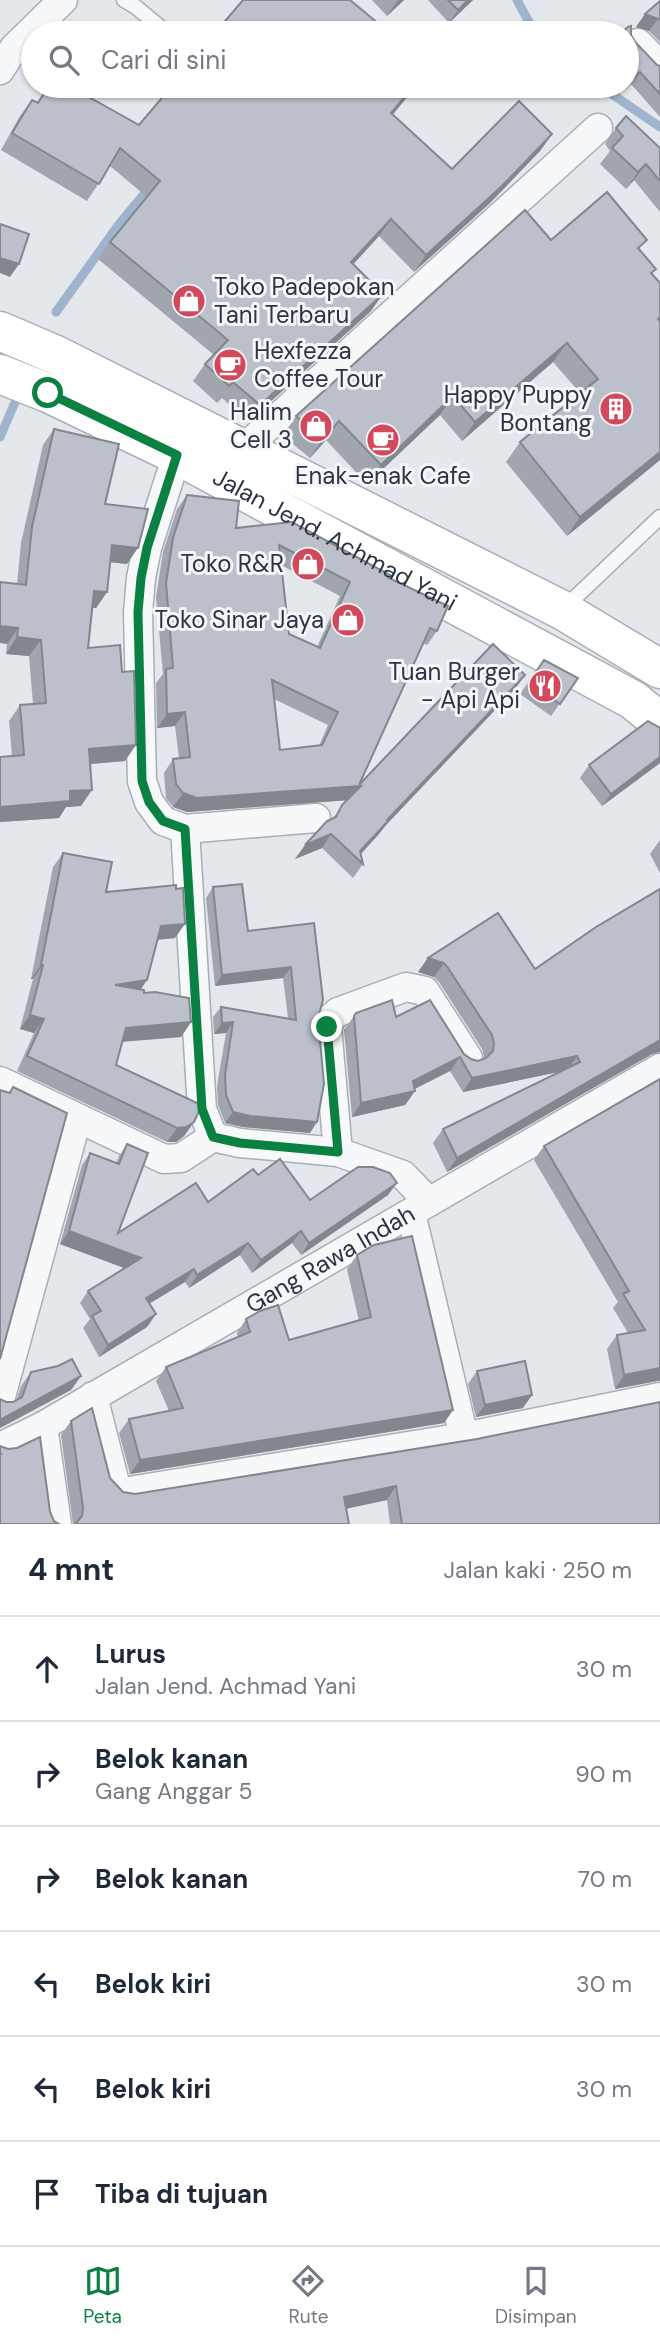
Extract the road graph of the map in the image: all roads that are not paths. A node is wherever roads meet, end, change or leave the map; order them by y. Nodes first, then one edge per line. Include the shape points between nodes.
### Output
1 (63, 0) edge
2 (124, 0) edge
3 (42, 21) edge
4 (153, 21) edge
5 (21, 42) edge
6 (639, 44) edge
7 (660, 66) edge
8 (0, 70) edge
9 (598, 128) dead end
10 (13, 337) edge
11 (7, 377) edge
12 (242, 450) junction
13 (177, 455) junction
14 (660, 517) edge
15 (562, 610) junction
16 (660, 668) edge
17 (660, 722) edge
18 (316, 818) dead end
19 (185, 829) junction
20 (468, 1058) edge
21 (660, 1068) edge
22 (0, 1081) edge
23 (77, 1119) junction
24 (213, 1137) junction
25 (338, 1152) junction
26 (420, 1207) junction
27 (93, 1396) junction
28 (660, 1397) edge
29 (0, 1400) edge
30 (43, 1426) junction
31 (464, 1437) junction
32 (0, 1447) edge
33 (57, 1524) edge

1 - 3 street
2 - 4 lane
5 - 8 street
6 - 7 street
9 - 12 street
10 - 11 street
10 - 12 street, Jalan Jend. Achmad Yani
11 - 13 street, Jalan Jend. Achmad Yani
12 - 15 street, Jalan Jend. Achmad Yani
13 - 17 street, Jalan Jend. Achmad Yani via 633,700
13 - 19 street via 145,558 138,625 142,781 149,802 163,821
14 - 15 lane
15 - 16 street, Jalan Jend. Achmad Yani
18 - 19 street
19 - 24 street via 202,1109
20 - 25 street via 425,991 407,987 338,1012 327,1027
21 - 26 street, Gang Rawa Indah
22 - 23 street
23 - 24 street via 164,1159 181,1158
23 - 29 street
24 - 25 street
25 - 26 street via 403,1175
26 - 27 street, Gang Rawa Indah
26 - 31 street
27 - 30 street, Gang Rawa Indah
27 - 31 street via 116,1487 123,1492
28 - 31 street
30 - 32 street, Gang Rawa Indah
30 - 33 street

